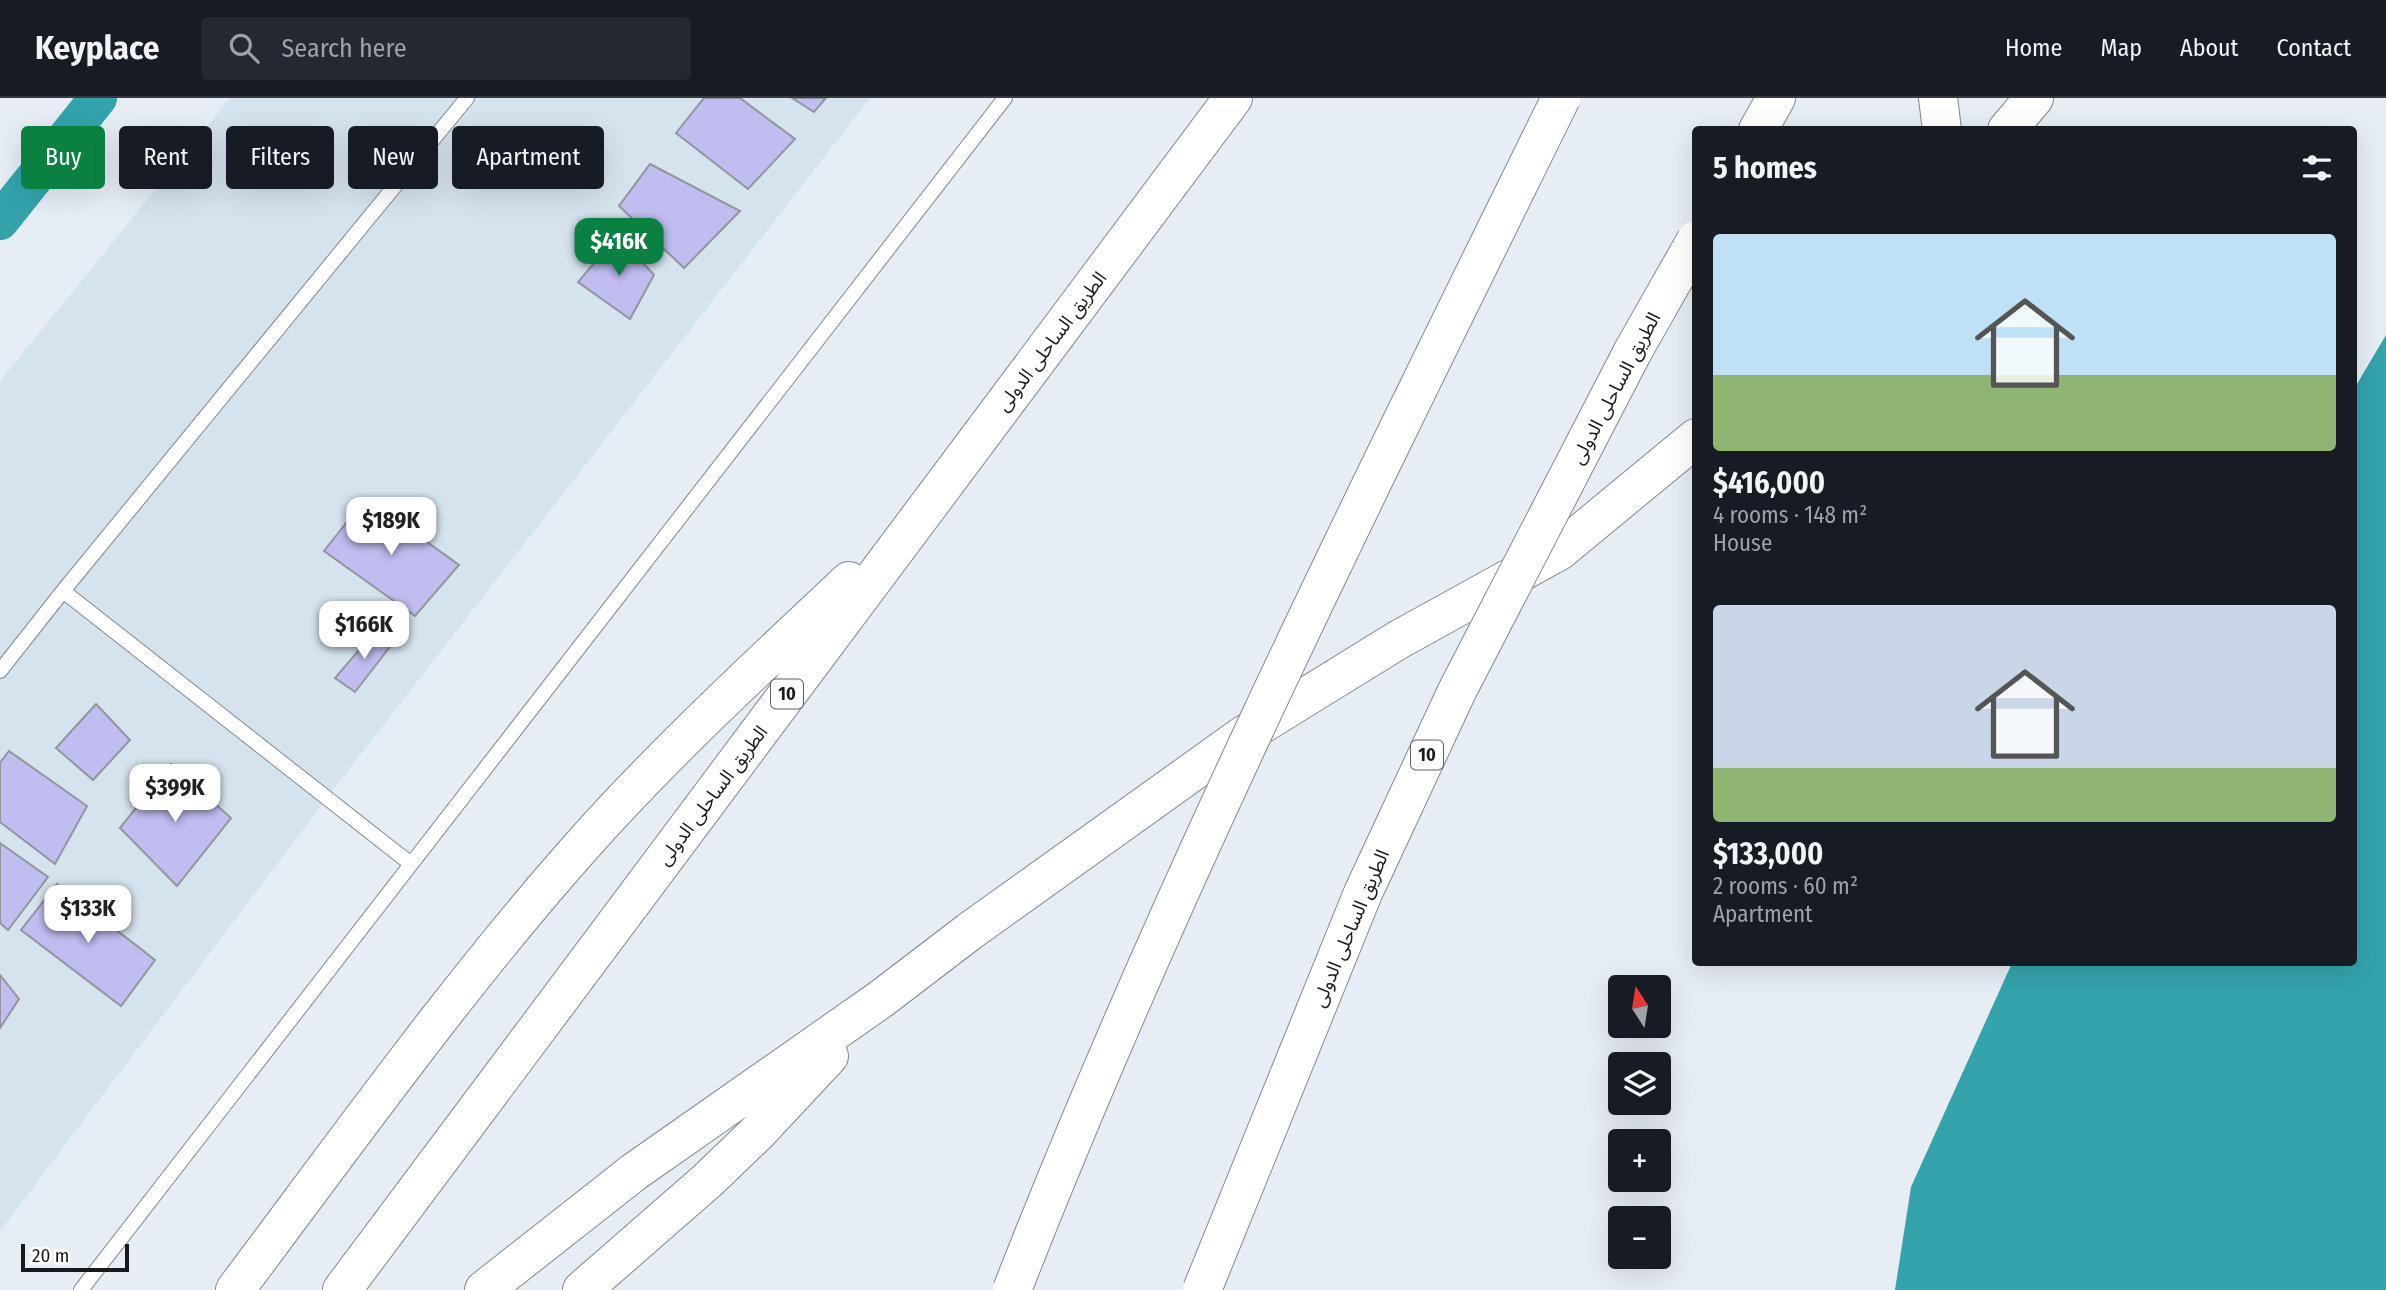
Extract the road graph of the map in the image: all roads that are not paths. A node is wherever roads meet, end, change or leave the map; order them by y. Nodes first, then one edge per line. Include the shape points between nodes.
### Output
1 (467, 98) edge
2 (1005, 98) edge
3 (1233, 98) edge
4 (1561, 98) edge
5 (1776, 98) edge
6 (1938, 98) edge
7 (2034, 98) edge
8 (1760, 126) edge
9 (1941, 126) edge
10 (2010, 126) edge
11 (1692, 247) edge
12 (1692, 441) edge
13 (927, 507) junction
14 (63, 591) junction
15 (0, 671) edge
16 (411, 864) junction
17 (881, 999) junction
18 (81, 1290) edge
19 (235, 1290) edge
20 (342, 1290) edge
21 (484, 1290) edge
22 (582, 1290) edge
23 (1012, 1290) edge
24 (1202, 1290) edge

1 - 14 lane
2 - 16 lane
3 - 13 highway, الطريق الساحلى الدولى / 10
4 - 23 highway, bridge via 1245,753 1090,1095
5 - 8 highway
6 - 9 highway
7 - 10 highway
11 - 24 highway, الطريق الساحلى الدولى / 10, bridge via 1457,691 1363,893
12 - 17 highway via 1559,551 1398,640 1241,737
13 - 19 highway via 673,748 578,850 433,1026
13 - 20 highway, الطريق الساحلى الدولى / 10
14 - 15 lane
14 - 16 lane
16 - 18 lane
17 - 21 highway via 634,1172
17 - 22 highway via 758,1132

